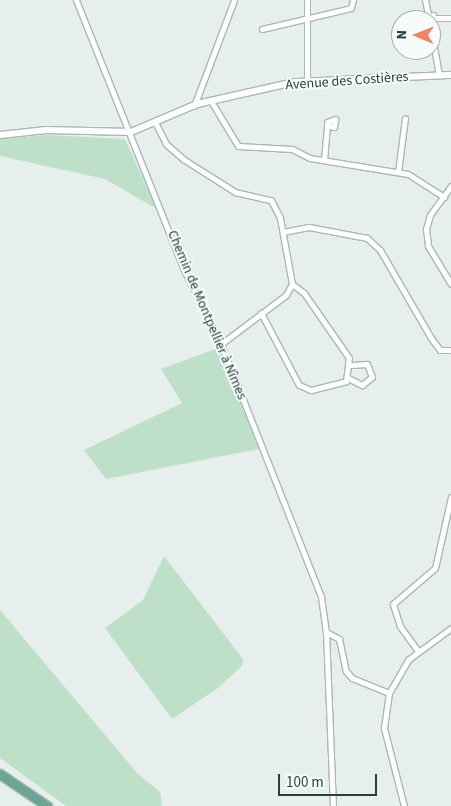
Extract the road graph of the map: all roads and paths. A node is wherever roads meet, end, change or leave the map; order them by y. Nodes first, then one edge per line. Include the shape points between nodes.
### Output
1 (76, 0) edge
2 (234, 0) edge
3 (306, 0) edge
4 (353, 0) edge
5 (306, 19) junction
6 (262, 29) dead end
7 (436, 60) edge
8 (451, 75) edge
9 (439, 76) junction
10 (307, 81) junction
11 (211, 101) junction
12 (193, 106) junction
13 (405, 118) dead end
14 (155, 122) junction
15 (328, 125) dead end
16 (131, 132) junction
17 (0, 135) edge
18 (324, 160) junction
19 (398, 172) junction
20 (451, 186) edge
21 (444, 197) junction
22 (283, 232) junction
23 (292, 284) junction
24 (451, 284) edge
25 (261, 313) junction
26 (221, 344) junction
27 (451, 350) edge
28 (351, 365) junction
29 (348, 378) junction
30 (451, 497) edge
31 (449, 519) edge
32 (451, 628) edge
33 (326, 632) junction
34 (418, 651) junction
35 (388, 693) junction
36 (0, 775) edge
37 (37, 806) edge
38 (47, 806) edge
39 (333, 806) edge
40 (404, 806) edge

1 - 16 street, Chemin de Montpellier à Nîmes
2 - 12 street
3 - 5 street
4 - 5 street via 351,8
5 - 6 street
5 - 10 street
7 - 9 street
8 - 9 street, Avenue des Costières
9 - 10 street, Avenue des Costières
10 - 11 street, Avenue des Costières
11 - 12 street, Avenue des Costières
11 - 18 street via 234,143 292,149
12 - 14 street, Avenue des Costières
13 - 19 street
14 - 16 street, Avenue des Costières
14 - 22 street via 166,144 214,181 235,192 272,200
15 - 18 street
16 - 17 street via 46,130
16 - 26 street, Chemin de Montpellier à Nîmes via 186,272
18 - 19 street
19 - 21 street via 424,182
20 - 21 street
21 - 24 street via 430,215 426,230 428,246
22 - 23 street
22 - 27 street via 309,227 374,243 431,338 440,350
23 - 25 street via 286,295
23 - 28 street via 304,293
25 - 26 street
25 - 29 street via 299,385 311,390 336,387
26 - 33 street, Chemin de Montpellier à Nîmes via 321,597
28 - 29 street
28 - 29 street via 367,364 372,377 362,385
30 - 31 street
31 - 34 street via 434,568 393,604 400,626
32 - 34 street
33 - 35 street via 339,639 346,671 352,678
33 - 39 street, Chemin de Montpellier à Nîmes
34 - 35 street via 396,675
35 - 40 street via 384,728
36 - 37 main road
36 - 38 main road

